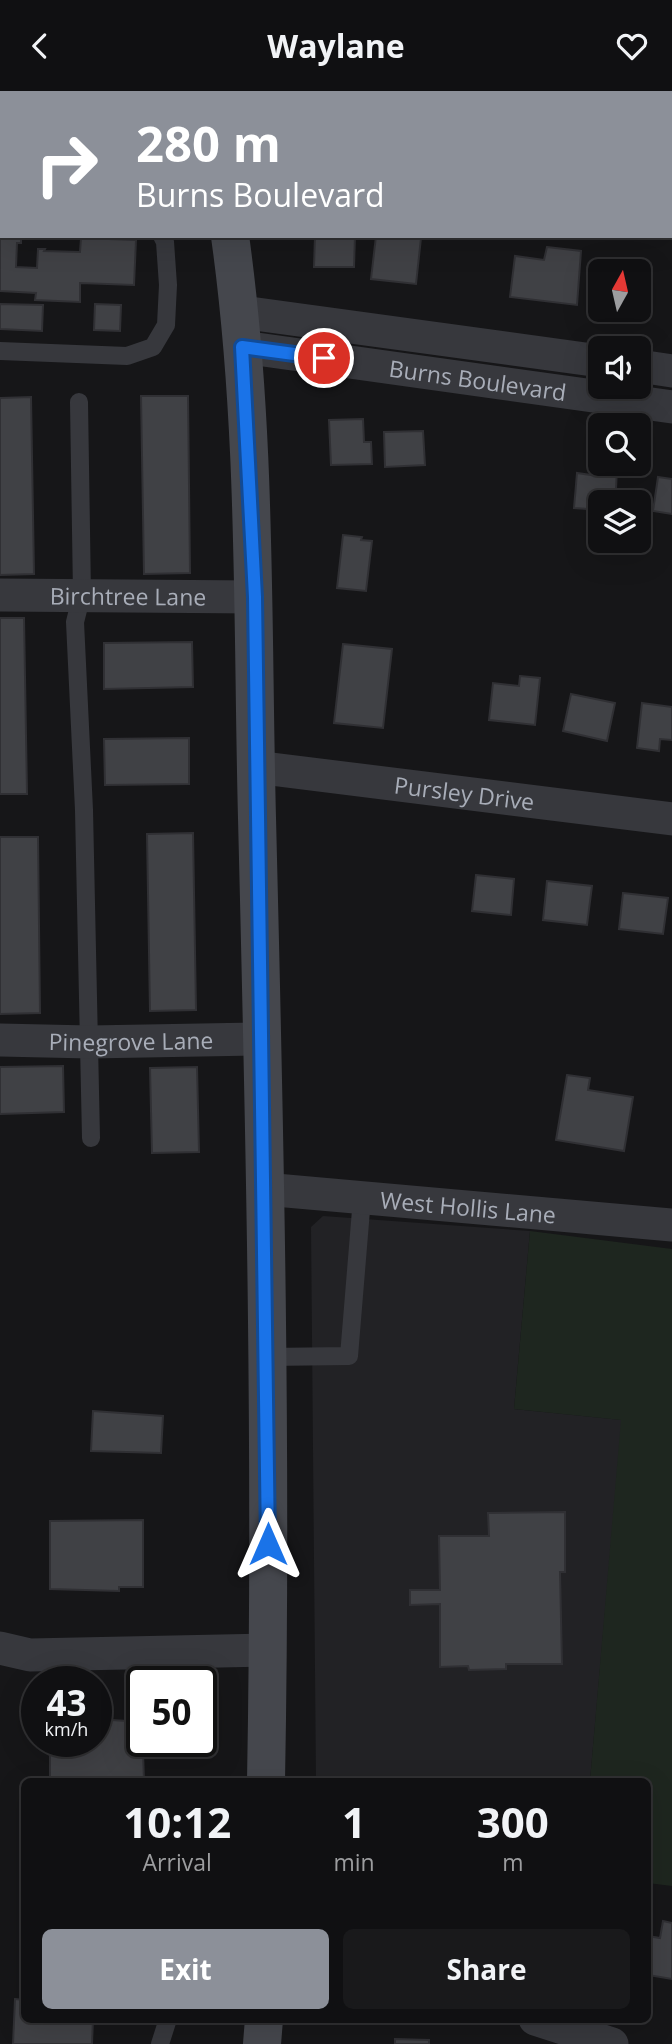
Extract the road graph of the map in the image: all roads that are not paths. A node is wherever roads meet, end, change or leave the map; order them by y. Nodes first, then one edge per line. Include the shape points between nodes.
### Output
1 (163, 238) edge
2 (230, 238) edge
3 (242, 329) junction
4 (0, 351) edge
5 (588, 360) edge
6 (651, 368) edge
7 (672, 371) edge
8 (79, 402) dead end
9 (672, 407) edge
10 (0, 594) edge
11 (82, 594) junction
12 (255, 597) junction
13 (256, 767) junction
14 (672, 819) edge
15 (262, 1039) junction
16 (0, 1040) edge
17 (90, 1042) junction
18 (91, 1138) dead end
19 (264, 1189) junction
20 (362, 1198) junction
21 (672, 1225) edge
22 (267, 1357) junction
23 (0, 1648) edge
24 (268, 1650) junction
25 (266, 1778) edge
26 (167, 2023) edge
27 (264, 2023) edge
28 (547, 2023) edge
29 (159, 2044) edge
30 (262, 2044) edge
31 (612, 2044) edge

1 - 4 lane via 166,325 153,348 127,356
2 - 3 main road
3 - 5 street, Burns Boulevard
3 - 9 street, Burns Boulevard
3 - 12 main road
6 - 7 street
8 - 11 lane
10 - 11 street, Birchtree Lane
11 - 12 street, Birchtree Lane
11 - 17 lane via 75,622
12 - 13 main road
13 - 14 street, Pursley Drive
13 - 15 main road
15 - 17 street, Pinegrove Lane
15 - 19 main road
16 - 17 street, Pinegrove Lane
17 - 18 lane
19 - 20 street, West Hollis Lane
19 - 22 main road
20 - 21 street, West Hollis Lane
20 - 22 lane via 349,1356
22 - 24 main road
23 - 24 street via 30,1655
24 - 25 main road
26 - 29 lane
27 - 30 main road
28 - 31 street

